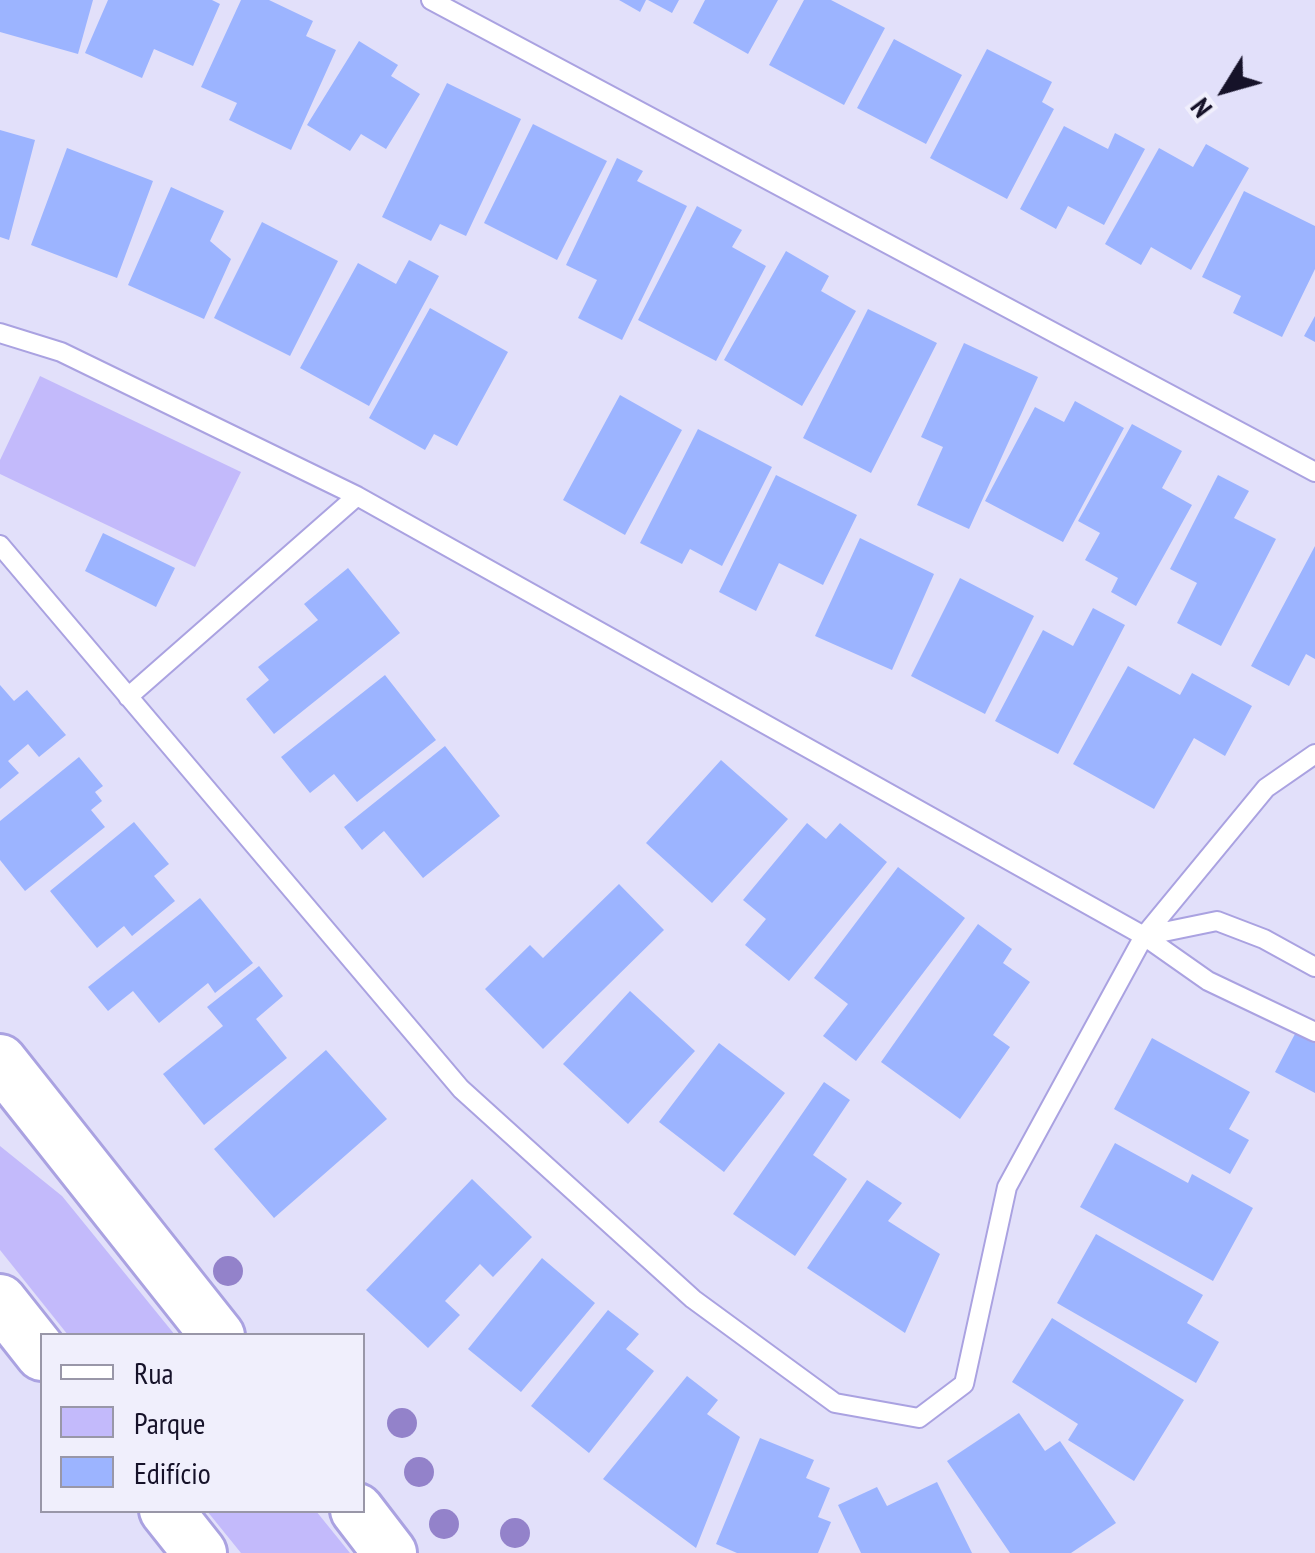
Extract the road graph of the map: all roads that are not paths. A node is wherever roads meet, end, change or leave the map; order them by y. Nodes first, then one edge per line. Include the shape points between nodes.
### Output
1 (432, 0) edge
2 (0, 333) edge
3 (1315, 472) edge
4 (357, 496) junction
5 (0, 545) edge
6 (128, 697) junction
7 (1315, 754) edge
8 (1144, 936) junction
9 (1315, 967) edge
10 (1315, 1032) edge
11 (0, 1061) edge
12 (0, 1300) edge
13 (216, 1333) edge
14 (40, 1351) edge
15 (168, 1513) edge
16 (358, 1513) edge
17 (200, 1553) edge
18 (390, 1553) edge

1 - 3 lane
2 - 4 lane via 61,352
4 - 6 lane
4 - 8 lane
5 - 6 lane
6 - 8 lane via 461,1089 693,1299 836,1404 919,1418 964,1384 1008,1186
7 - 8 lane via 1266,788
8 - 9 lane via 1217,921
8 - 10 lane via 1208,981
11 - 13 street
12 - 14 street
15 - 17 street
16 - 18 street

